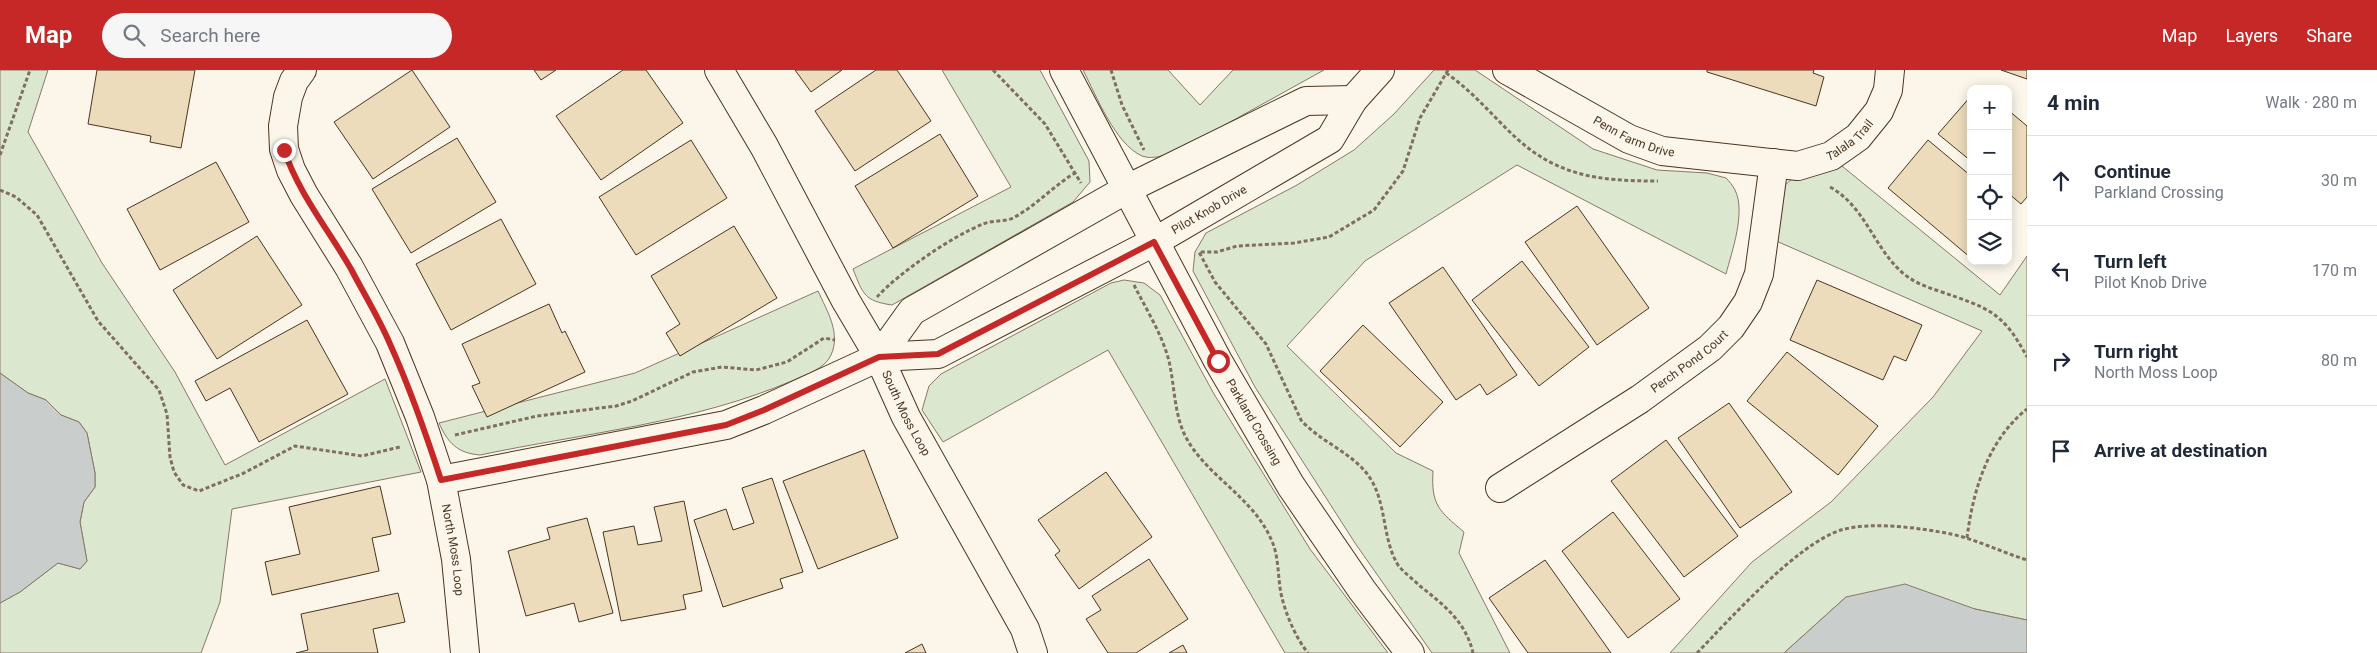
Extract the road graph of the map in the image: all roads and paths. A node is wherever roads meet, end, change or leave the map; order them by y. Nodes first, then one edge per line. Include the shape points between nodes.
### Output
1 (30, 70) edge
2 (302, 70) edge
3 (719, 70) edge
4 (992, 70) edge
5 (1064, 70) edge
6 (1111, 70) edge
7 (1380, 70) edge
8 (1507, 70) edge
9 (1890, 70) edge
10 (1447, 71) edge
11 (1352, 100) junction
12 (1147, 154) dead end
13 (0, 155) edge
14 (1774, 163) junction
15 (1075, 173) junction
16 (1661, 181) dead end
17 (1822, 185) dead end
18 (1082, 186) dead end
19 (1127, 189) junction
20 (0, 190) edge
21 (1154, 242) junction
22 (1133, 284) dead end
23 (857, 320) junction
24 (879, 357) junction
25 (2027, 357) edge
26 (2027, 409) edge
27 (428, 441) junction
28 (441, 480) junction
29 (1500, 488) dead end
30 (1967, 538) junction
31 (2027, 560) edge
32 (465, 653) edge
33 (1033, 653) edge
34 (1308, 653) edge
35 (1410, 653) edge
36 (1473, 653) edge
37 (1697, 653) edge

1 - 13 path
2 - 27 street, North Moss Loop via 288,97 283,126 284,150 304,195 349,267 390,343
3 - 23 street, South Moss Loop via 764,146
4 - 15 path via 1045,124
5 - 19 street, Parkland Crossing
6 - 12 path via 1122,105
7 - 11 street, Pilot Knob Drive
8 - 14 street, Penn Farm Drive via 1628,139 1662,151
9 - 14 street, Talala Trail via 1888,90 1879,110 1850,144 1820,160 1798,166
10 - 16 path via 1541,159 1574,172 1613,181
10 - 36 path via 1420,118 1403,171 1374,210 1329,237 1199,252 1215,282 1266,344 1301,420 1370,478 1382,503 1398,564 1456,617 1470,640
11 - 19 street, Pilot Knob Drive via 1306,101
11 - 21 street, Pilot Knob Drive via 1330,139
14 - 29 street, Perch Pond Court via 1759,274 1748,302 1731,327 1710,348 1640,399
15 - 18 path
15 - 23 path via 1011,219 985,223 956,237 888,285
17 - 25 path via 1847,198 1904,274 1919,284 1980,306 2000,318 2014,332
19 - 21 street, Parkland Crossing
19 - 24 street, Pilot Knob Drive via 912,311
20 - 27 path via 16,196 37,215 98,320 159,390 167,414 170,457 174,472 184,485 200,491 244,473 295,446 362,456
21 - 24 street, Pilot Knob Drive via 938,354
21 - 35 street, Parkland Crossing via 1291,486 1362,590
22 - 34 path via 1168,358 1187,439 1196,454 1252,509 1271,538 1278,562 1282,598 1294,630
23 - 24 street, South Moss Loop
23 - 27 path via 838,341 824,338 788,362 756,370 722,367 693,372 632,402 537,416
24 - 28 street, Pilot Knob Drive via 726,425
24 - 33 street, South Moss Loop via 906,417 1025,629
26 - 30 path via 2012,421 1987,462 1976,488
27 - 28 street, North Moss Loop
28 - 32 street, North Moss Loop via 456,558
30 - 31 path
30 - 37 path via 1928,530 1860,526 1841,530 1821,539 1755,594

